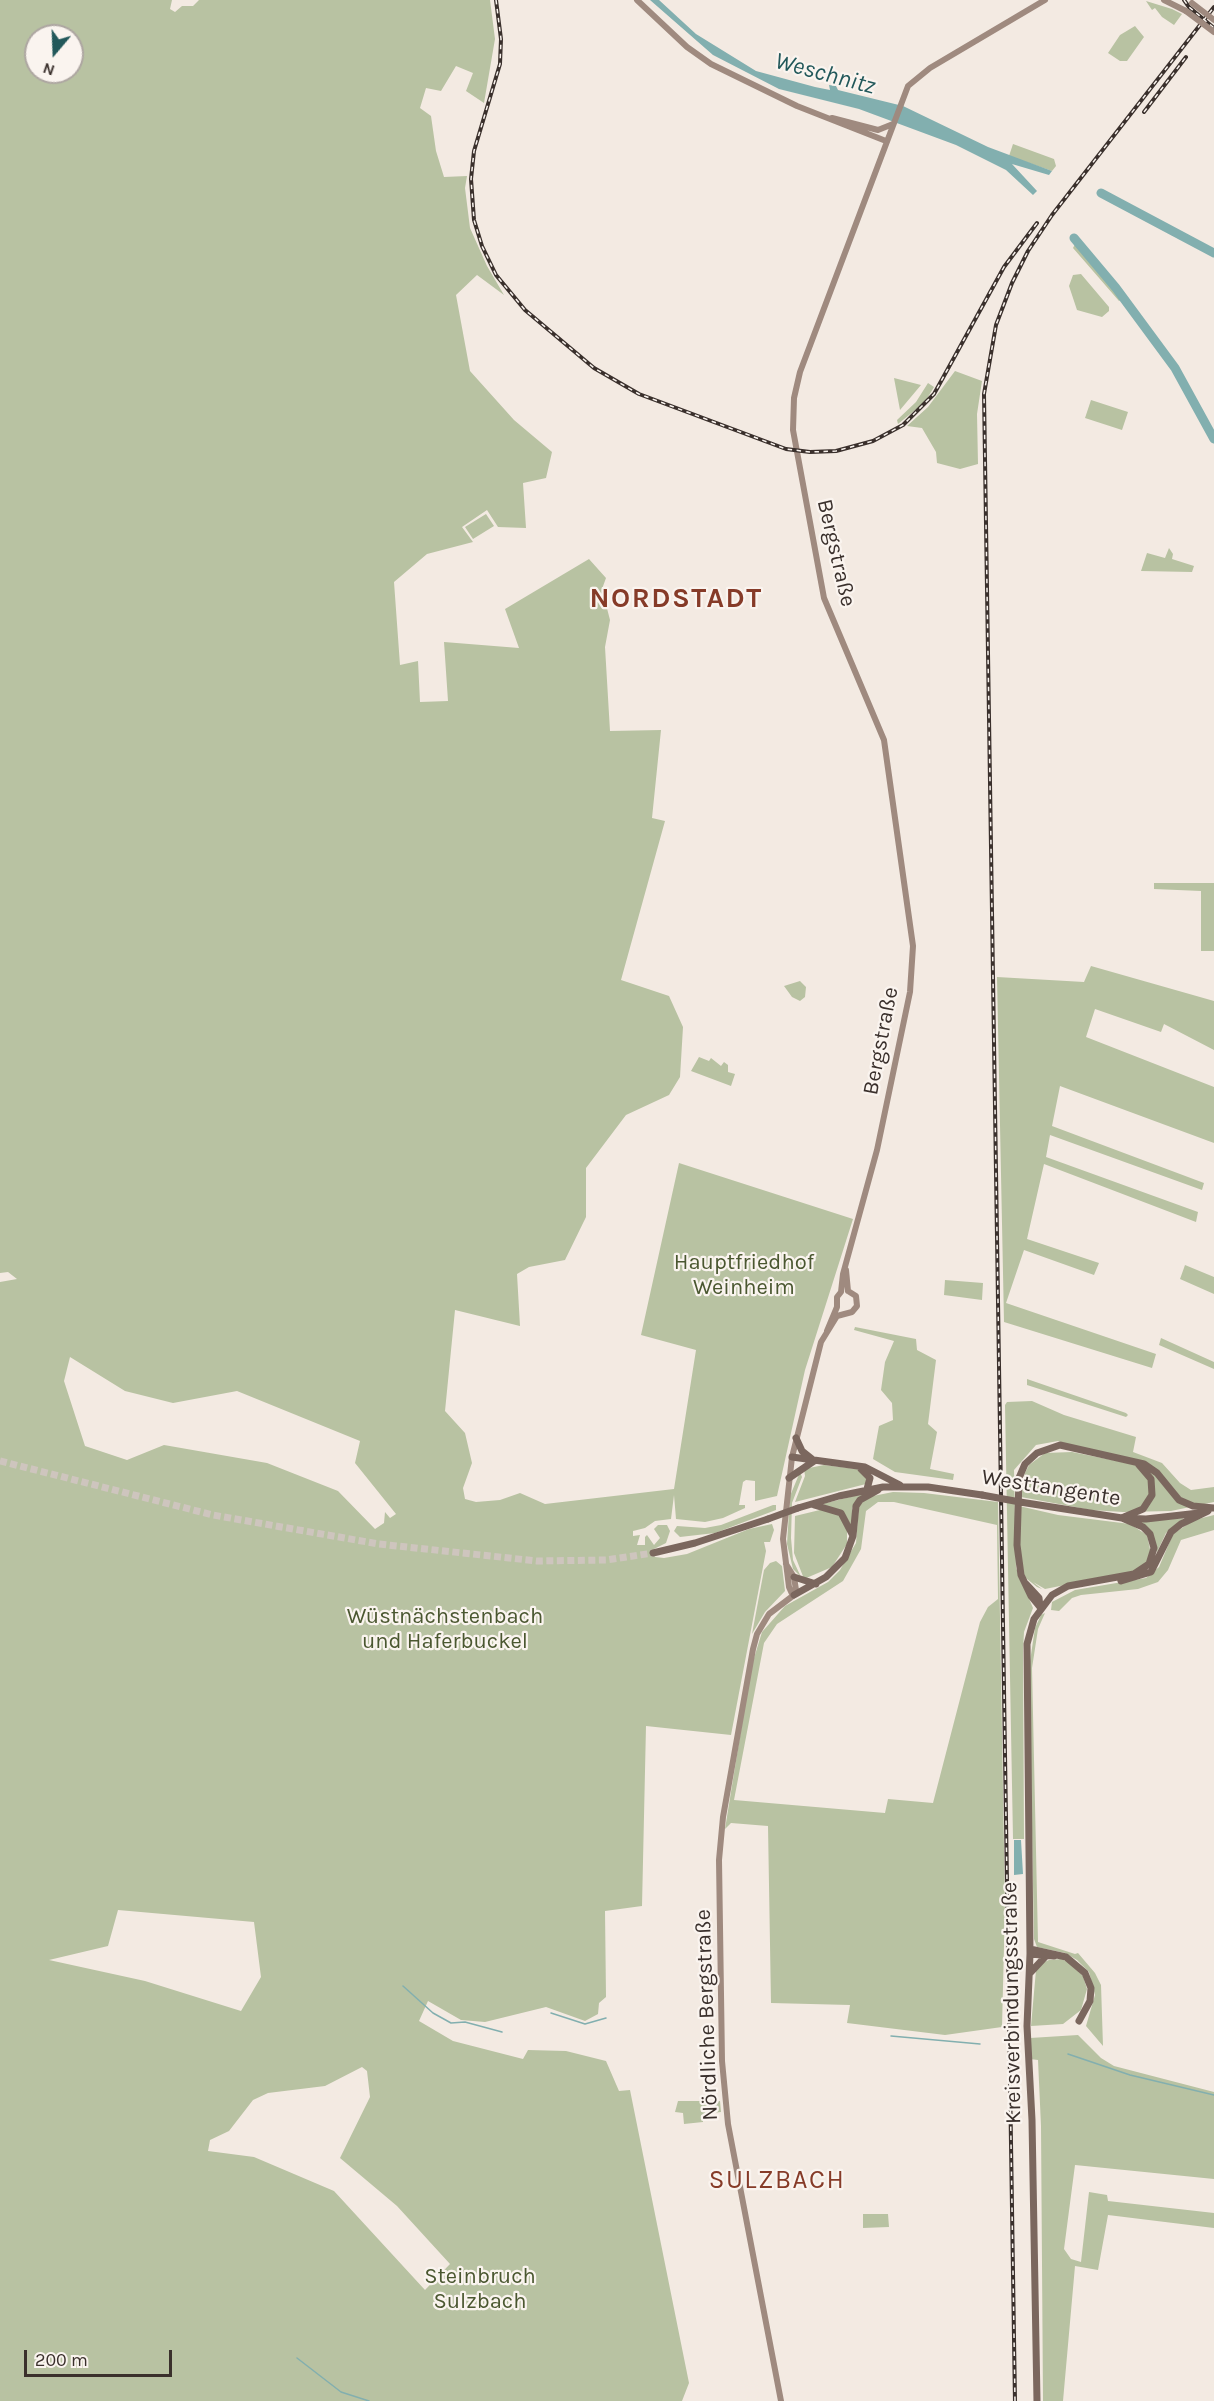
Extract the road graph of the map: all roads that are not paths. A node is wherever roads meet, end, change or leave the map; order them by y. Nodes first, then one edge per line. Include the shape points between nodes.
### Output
1 (637, 0) edge
2 (1045, 0) edge
3 (1164, 0) edge
4 (1179, 0) edge
5 (1190, 2) edge
6 (1184, 9) junction
7 (1214, 20) edge
8 (1214, 32) edge
9 (826, 117) junction
10 (893, 123) junction
11 (874, 130) junction
12 (886, 141) junction
13 (844, 1291) junction
14 (837, 1307) junction
15 (843, 1312) junction
16 (826, 1331) junction
17 (796, 1438) junction
18 (792, 1457) junction
19 (814, 1461) junction
20 (1137, 1463) junction
21 (856, 1467) junction
22 (789, 1478) junction
23 (903, 1486) junction
24 (883, 1487) junction
25 (867, 1489) junction
26 (811, 1504) junction
27 (1212, 1510) edge
28 (1122, 1518) junction
29 (853, 1536) junction
30 (653, 1553) tunnel mouth
31 (786, 1564) junction
32 (794, 1577) junction
33 (1024, 1583) junction
34 (816, 1584) junction
35 (1033, 1590) junction
36 (1058, 1591) junction
37 (793, 1596) junction
38 (1040, 1607) junction
39 (1030, 1951) junction
40 (1060, 1956) junction
41 (1045, 1957) junction
42 (1030, 1974) junction
43 (1079, 2021) dead end
44 (781, 2401) edge
45 (1037, 2401) edge

1 - 9 main road via 699,56
2 - 10 main road, Bergstraße via 922,72 908,86
3 - 6 main road
4 - 6 main road
5 - 7 main road, bridge
6 - 8 main road, bridge
9 - 11 main road
9 - 12 main road
10 - 11 main road via 887,129
10 - 12 main road, Bergstraße
11 - 12 main road
12 - 13 main road, Bergstraße via 800,372 793,420 824,598 884,740 913,946 910,992 867,1190 846,1263
13 - 14 main road, Bergstraße via 836,1300
13 - 15 main road, Bergstraße via 855,1294 858,1303 854,1310
14 - 15 main road
14 - 16 main road, Bergstraße
15 - 16 main road, Bergstraße
16 - 17 main road, Bergstraße
17 - 18 main road, Bergstraße
17 - 19 main road via 802,1451
18 - 19 main road
18 - 22 main road, Bergstraße
19 - 21 main road
19 - 22 main road
20 - 27 main road via 1154,1470 1179,1500
20 - 28 main road via 1152,1479 1152,1496 1143,1509
20 - 33 main road via 1074,1449 1039,1452 1022,1469 1017,1488 1019,1567
21 - 23 main road
21 - 25 main road via 870,1478
22 - 31 main road, Bergstraße via 783,1539
23 - 24 main road, Westtangente
23 - 28 main road, Westtangente, bridge
24 - 25 main road, Westtangente
24 - 29 main road via 856,1506
25 - 26 main road, Westtangente
26 - 29 main road via 841,1513
26 - 30 main road, Westtangente, bridge
27 - 28 main road, Westtangente via 1146,1519
27 - 38 main road via 1171,1532 1156,1566 1146,1575 1067,1591
28 - 36 main road via 1150,1534 1154,1552 1149,1564 1134,1574 1080,1583
29 - 34 main road via 845,1558
31 - 32 main road
31 - 37 main road, Bergstraße
32 - 34 main road
32 - 37 main road
33 - 35 main road
33 - 38 main road
34 - 37 main road
35 - 36 main road
35 - 38 main road via 1041,1601
36 - 38 main road
37 - 44 main road, Nördliche Bergstraße via 769,1614 757,1634 720,1840 723,2073 734,2162
38 - 39 main road, Kreisverbindungsstraße via 1030,1629 1026,1669
39 - 40 main road
39 - 41 main road
39 - 42 main road, Kreisverbindungsstraße
40 - 41 main road
40 - 43 main road via 1074,1961 1089,1980 1090,2001
41 - 42 main road
42 - 45 main road, Kreisverbindungsstraße via 1027,2026

